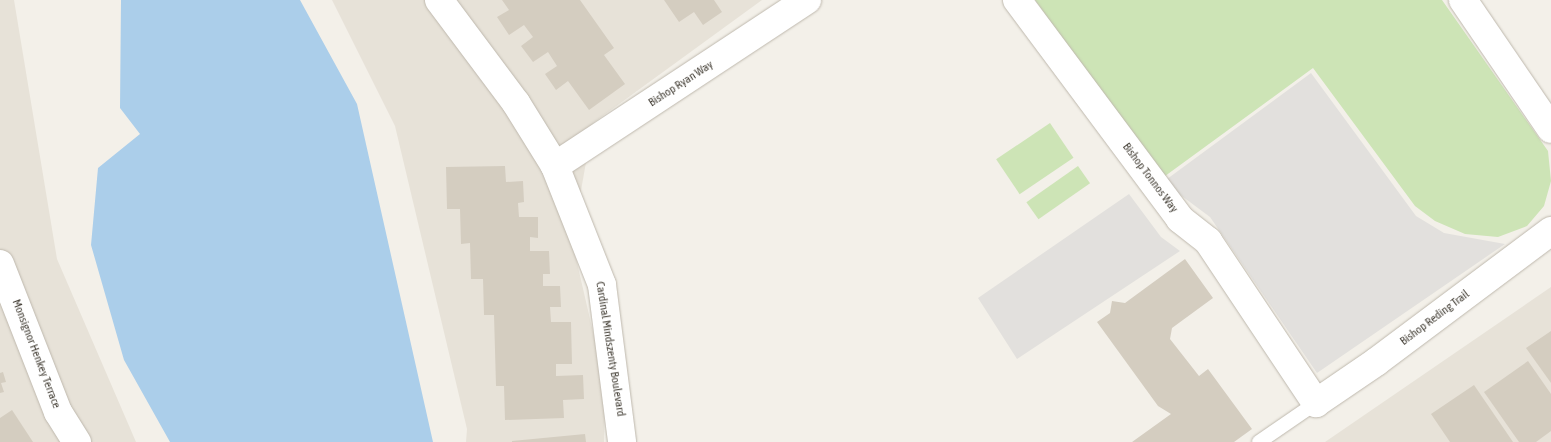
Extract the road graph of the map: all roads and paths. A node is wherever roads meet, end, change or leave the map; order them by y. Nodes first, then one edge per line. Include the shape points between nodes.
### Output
1 (439, 0) edge
2 (807, 0) edge
3 (1018, 0) edge
4 (1463, 0) edge
5 (1551, 129) edge
6 (555, 166) junction
7 (1551, 231) edge
8 (0, 264) edge
9 (1316, 403) junction
10 (77, 442) edge
11 (622, 442) edge
12 (1259, 442) edge

1 - 6 street, Cardinal Mindszenty Boulevard via 516,103
2 - 6 street, Bishop Ryan Way
3 - 9 street, Bishop Tonnos Way via 1180,219 1208,240
4 - 5 street
6 - 11 street, Cardinal Mindszenty Boulevard via 602,285
7 - 9 street, Bishop Reding Trail
8 - 10 street, Monsignor Henkey Terrace via 58,412
9 - 12 lane

